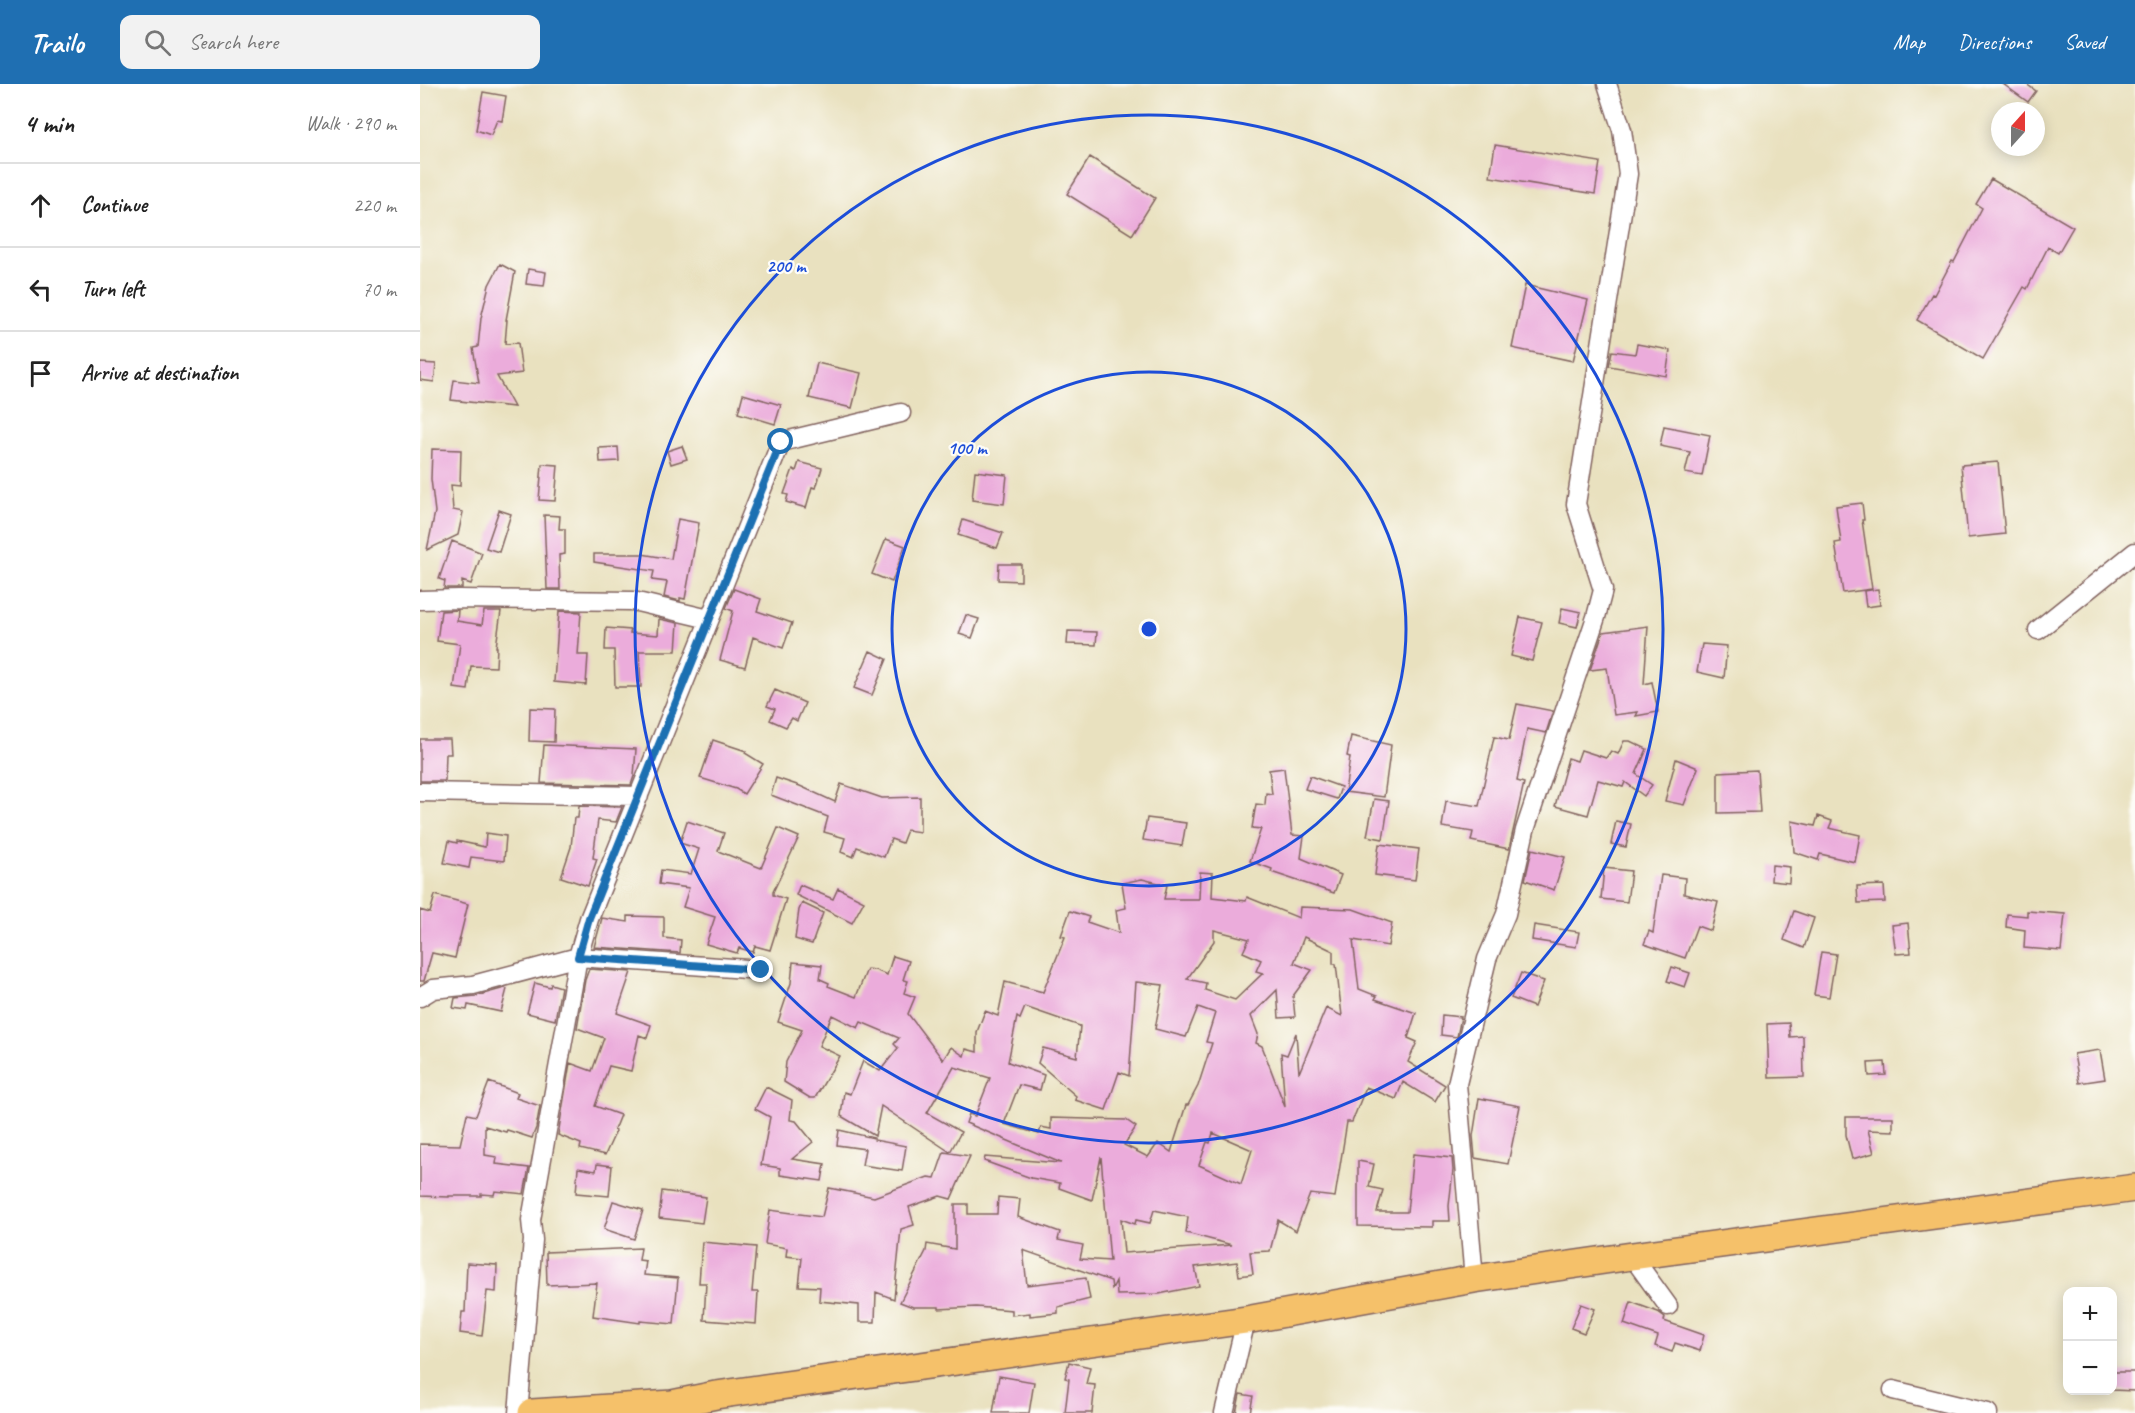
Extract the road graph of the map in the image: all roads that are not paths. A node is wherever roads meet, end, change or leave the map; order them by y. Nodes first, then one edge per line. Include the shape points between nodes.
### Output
1 (1607, 84) edge
2 (902, 413) dead end
3 (2135, 552) edge
4 (420, 600) edge
5 (709, 619) junction
6 (2038, 630) dead end
7 (420, 792) edge
8 (639, 796) junction
9 (578, 957) junction
10 (761, 970) dead end
11 (420, 998) edge
12 (2135, 1188) edge
13 (1632, 1256) junction
14 (1474, 1279) junction
15 (1668, 1306) dead end
16 (1246, 1320) junction
17 (1893, 1390) dead end
18 (673, 1409) edge
19 (518, 1413) edge
20 (532, 1413) edge
21 (1224, 1413) edge
22 (1989, 1413) edge

1 - 14 street via 1622,130 1628,174 1576,504 1603,590 1525,830 1506,914 1487,959 1457,1084
2 - 5 street via 781,442
3 - 6 street
4 - 5 street via 633,602
5 - 8 street
7 - 8 street
8 - 9 street via 589,918
9 - 10 street
9 - 11 street via 473,985 433,989
9 - 19 street via 531,1220 533,1240
12 - 13 highway
13 - 14 highway
13 - 15 street
14 - 16 highway
16 - 18 highway via 716,1395
16 - 21 street
17 - 22 street
18 - 20 highway

